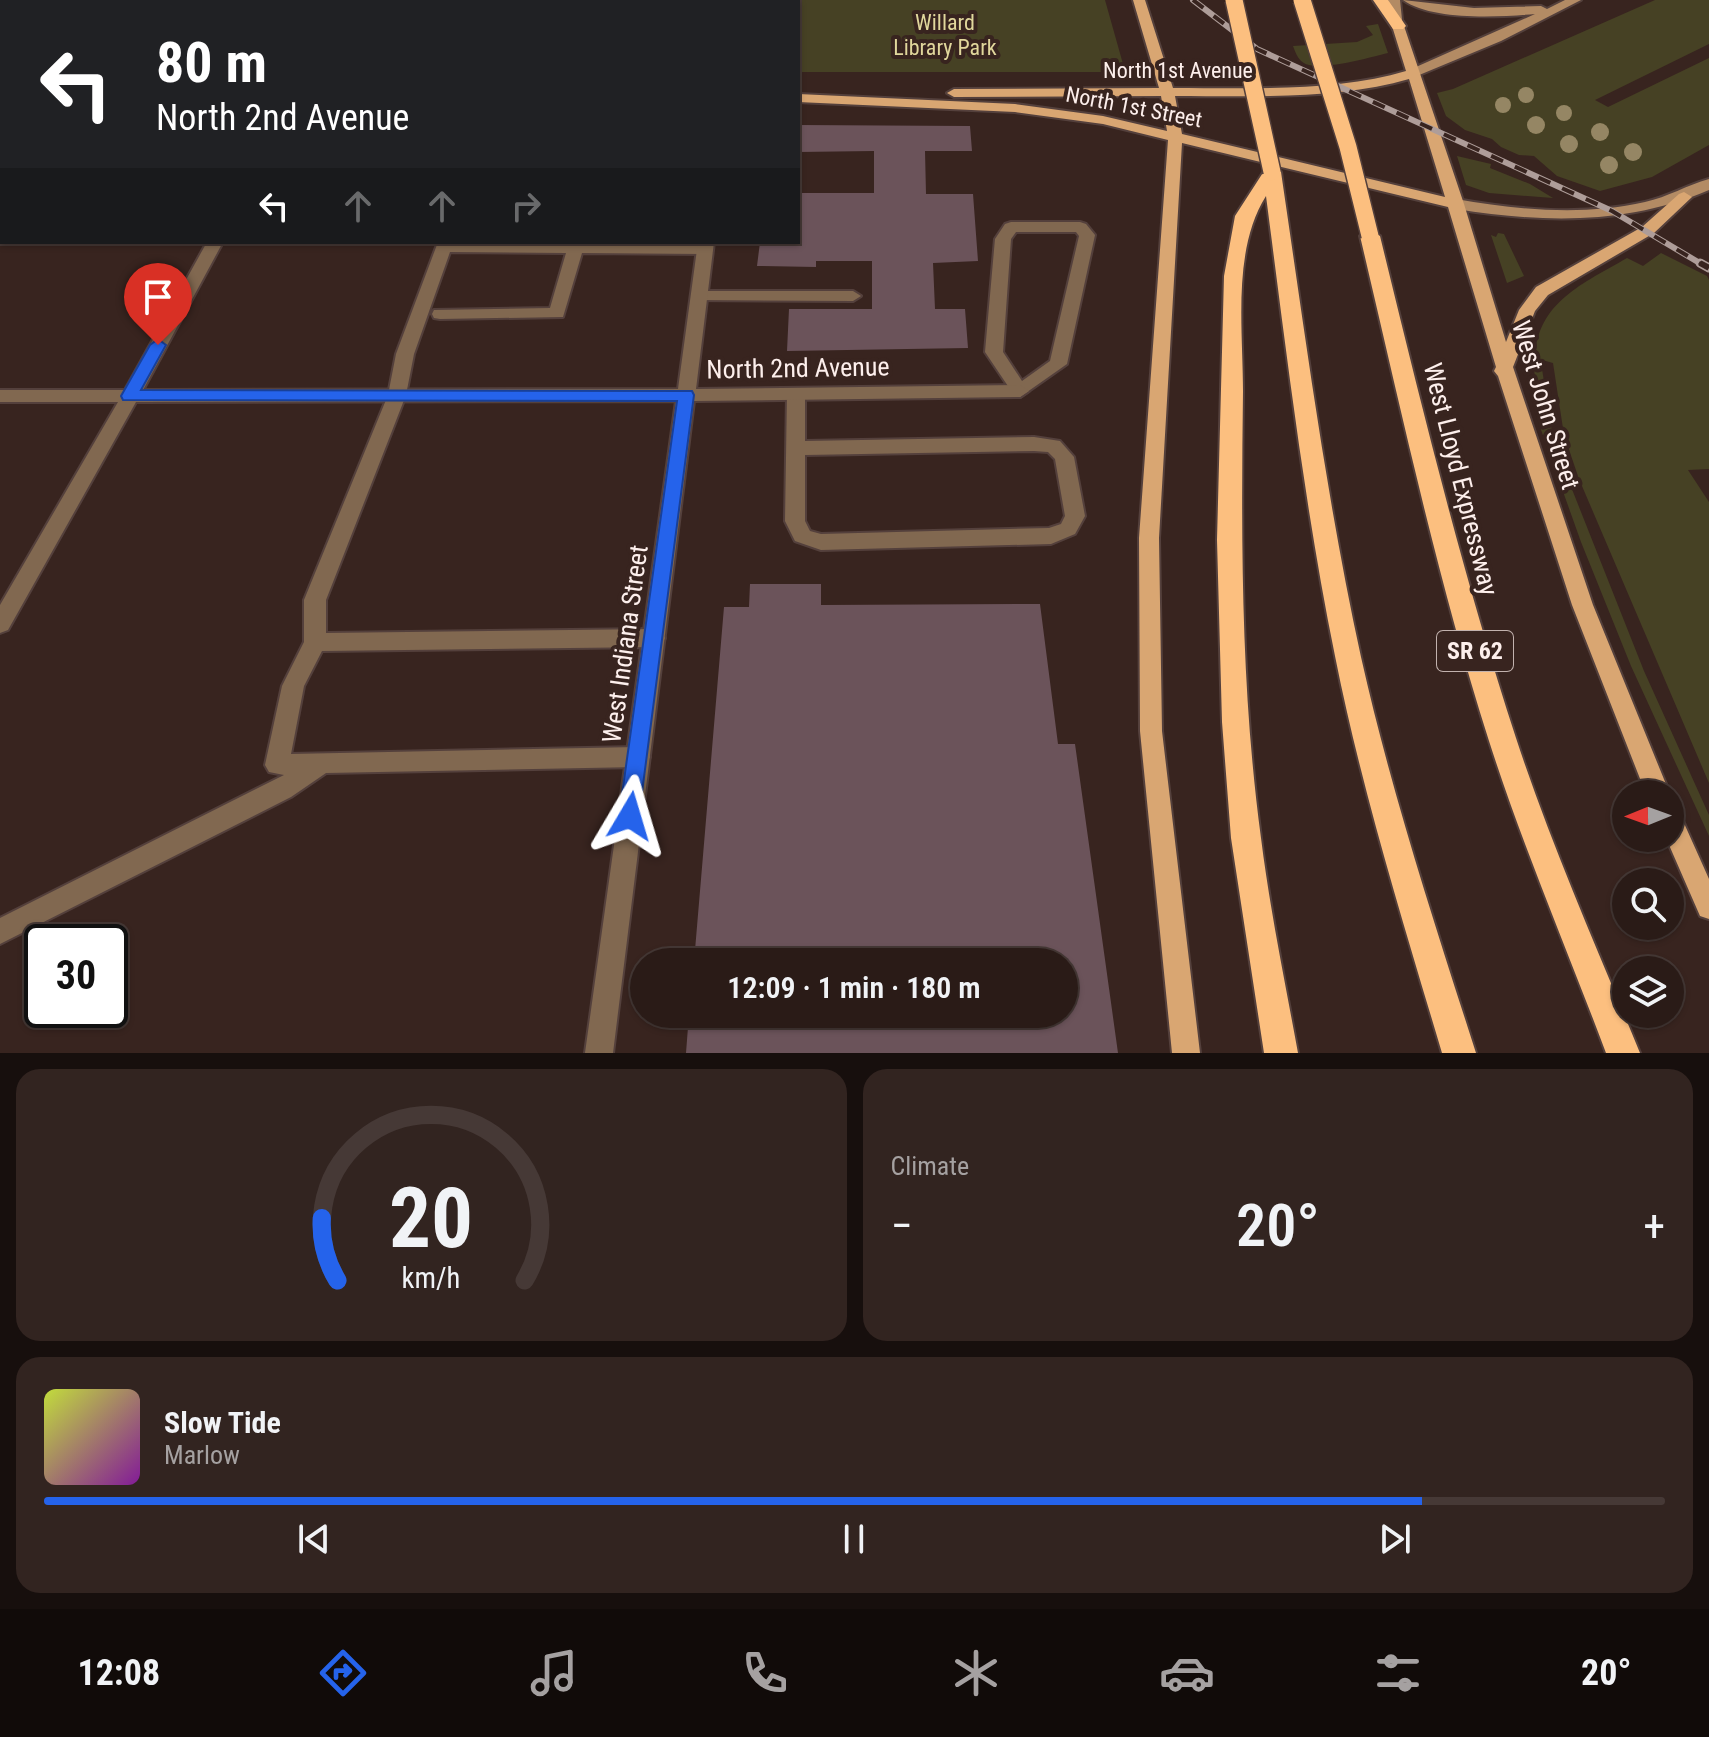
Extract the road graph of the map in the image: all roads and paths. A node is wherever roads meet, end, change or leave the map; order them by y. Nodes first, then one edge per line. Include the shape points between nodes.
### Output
1 (1139, 0) edge
2 (1234, 0) edge
3 (1302, 0) edge
4 (1380, 0) edge
5 (1394, 0) edge
6 (1409, 0) edge
7 (1575, 0) edge
8 (1556, 8) junction
9 (1398, 26) junction
10 (1412, 74) junction
11 (1167, 92) junction
12 (800, 97) edge
13 (800, 97) edge
14 (1175, 136) junction
15 (1272, 172) junction
16 (1709, 184) edge
17 (1684, 197) junction
18 (1456, 204) junction
19 (214, 244) edge
20 (445, 245) edge
21 (706, 245) edge
22 (575, 248) junction
23 (699, 296) junction
24 (853, 296) dead end
25 (440, 314) dead end
26 (1503, 371) junction
27 (1020, 391) junction
28 (796, 394) junction
29 (397, 395) junction
30 (686, 395) junction
31 (0, 396) edge
32 (129, 396) junction
33 (796, 448) junction
34 (0, 624) edge
35 (654, 638) junction
36 (315, 642) junction
37 (638, 757) junction
38 (322, 763) junction
39 (1652, 780) edge
40 (1684, 851) edge
41 (1709, 907) edge
42 (0, 931) edge
43 (599, 1053) edge
44 (1186, 1053) edge
45 (1281, 1053) edge
46 (1459, 1053) edge
47 (1623, 1053) edge

1 - 11 main road
2 - 15 highway, bridge
3 - 47 highway, West Lloyd Expressway / SR 62, bridge via 1348,147 1434,501 1490,700
4 - 9 highway
5 - 9 main road
6 - 8 main road via 1472,14
7 - 8 main road
8 - 10 main road
9 - 10 main road, West John Street
10 - 11 main road, North 1st Avenue via 1385,82 1270,92
10 - 18 main road, West John Street
11 - 12 main road, North 1st Avenue
11 - 14 main road
13 - 14 main road, North 1st Street via 1015,108
14 - 18 main road, North 1st Street
14 - 44 main road via 1149,538 1151,716
15 - 45 highway via 1244,216 1234,276 1229,540 1246,838
15 - 46 highway via 1313,460 1349,657 1387,812
16 - 17 main road
17 - 18 main road via 1553,216
17 - 26 main road via 1648,230 1542,291 1527,310
18 - 26 main road, West John Street
19 - 32 street
20 - 22 street
20 - 29 street via 405,354
21 - 22 street
21 - 23 street, West Indiana Street
22 - 25 street via 557,313
23 - 24 street
23 - 30 street, West Indiana Street
26 - 39 main road, West John Street via 1589,630
27 - 27 street via 1058,364 1087,235 1080,227 1011,227 1003,239 994,352
27 - 28 street, North 2nd Avenue
28 - 30 street, North 2nd Avenue
28 - 33 street
29 - 30 street, North 2nd Avenue
29 - 32 street, North 2nd Avenue
29 - 36 street via 315,600
30 - 35 street, West Indiana Street
31 - 32 street, North 2nd Avenue
32 - 34 street
33 - 33 street via 795,521 802,536 821,542 1051,536 1068,529 1075,516 1064,457 1053,446
35 - 36 street
35 - 37 street, West Indiana Street
36 - 38 street via 293,686 277,765
37 - 38 street
37 - 43 street, West Indiana Street
38 - 42 street via 283,789
40 - 41 main road

